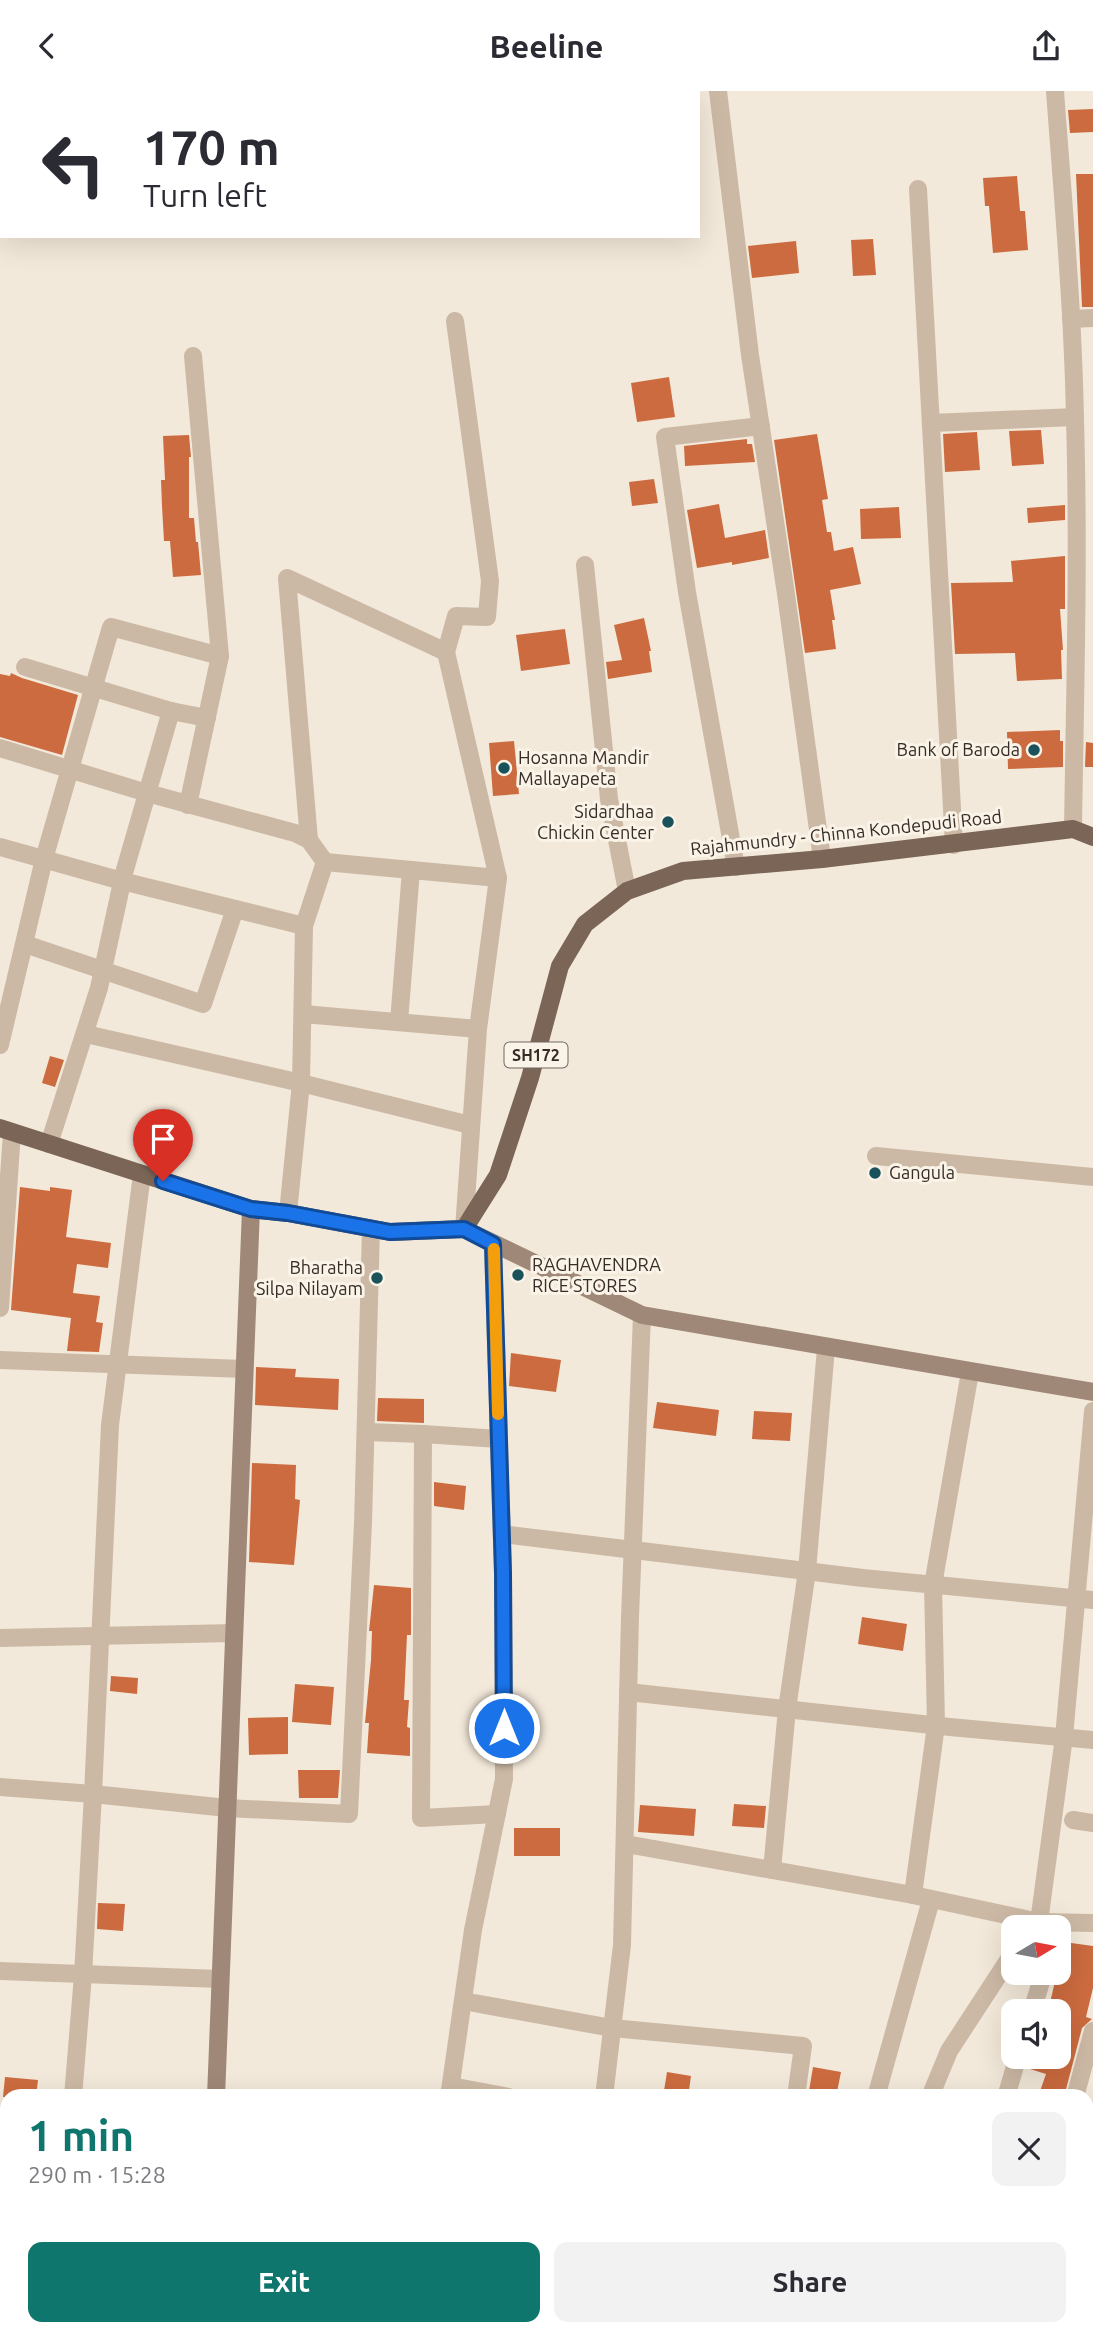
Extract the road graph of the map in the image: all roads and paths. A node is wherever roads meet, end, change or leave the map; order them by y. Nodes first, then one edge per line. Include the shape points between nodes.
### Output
1 (718, 91) edge
2 (1055, 91) edge
3 (918, 189) dead end
4 (1071, 319) junction
5 (1093, 319) edge
6 (454, 321) dead end
7 (193, 356) dead end
8 (1075, 417) junction
9 (931, 423) junction
10 (761, 426) junction
11 (1085, 522) edge
12 (584, 565) dead end
13 (446, 652) junction
14 (220, 656) junction
15 (25, 667) dead end
16 (94, 687) junction
17 (171, 711) junction
18 (207, 718) junction
19 (0, 748) edge
20 (70, 770) junction
21 (147, 793) junction
22 (188, 805) junction
23 (1073, 829) junction
24 (1093, 837) edge
25 (309, 839) junction
26 (954, 845) junction
27 (0, 848) edge
28 (44, 859) junction
29 (822, 859) junction
30 (325, 862) junction
31 (736, 867) junction
32 (411, 870) junction
33 (498, 878) junction
34 (122, 881) junction
35 (627, 891) junction
36 (235, 909) junction
37 (304, 926) junction
38 (25, 944) junction
39 (103, 972) junction
40 (303, 1014) junction
41 (399, 1023) junction
42 (478, 1029) junction
43 (86, 1034) junction
44 (0, 1045) edge
45 (301, 1083) junction
46 (470, 1125) junction
47 (6, 1130) edge
48 (49, 1144) junction
49 (876, 1156) dead end
50 (142, 1174) junction
51 (1093, 1177) edge
52 (251, 1209) junction
53 (288, 1213) junction
54 (371, 1229) junction
55 (464, 1229) junction
56 (493, 1244) junction
57 (0, 1308) edge
58 (642, 1315) junction
59 (826, 1348) junction
60 (0, 1360) edge
61 (118, 1364) junction
62 (244, 1369) junction
63 (970, 1372) junction
64 (1093, 1392) edge
65 (1093, 1411) edge
66 (366, 1432) junction
67 (423, 1434) junction
68 (499, 1439) junction
69 (502, 1534) junction
70 (632, 1552) junction
71 (807, 1571) junction
72 (933, 1585) junction
73 (1084, 1599) edge
74 (234, 1633) junction
75 (101, 1636) junction
76 (0, 1637) edge
77 (628, 1692) junction
78 (787, 1709) junction
79 (936, 1725) junction
80 (1064, 1737) junction
81 (1093, 1740) edge
82 (0, 1787) edge
83 (93, 1794) junction
84 (227, 1808) junction
85 (497, 1814) junction
86 (1073, 1820) dead end
87 (1093, 1823) edge
88 (625, 1844) junction
89 (772, 1870) junction
90 (922, 1898) junction
91 (1038, 1915) edge
92 (1001, 1916) edge
93 (1093, 1923) edge
94 (1071, 1924) edge
95 (0, 1971) edge
96 (1001, 1971) edge
97 (83, 1975) junction
98 (220, 1979) junction
99 (463, 2001) junction
100 (612, 2028) junction
101 (1093, 2031) edge
102 (1014, 2069) edge
103 (74, 2089) edge
104 (216, 2089) edge
105 (450, 2089) edge
106 (605, 2089) edge
107 (797, 2089) edge
108 (878, 2089) edge
109 (933, 2089) edge
110 (1008, 2089) edge
111 (1077, 2089) edge

1 - 10 street
2 - 4 street
3 - 9 street
4 - 5 street
4 - 8 street
6 - 13 street via 490,581 487,617 456,616
7 - 14 street
8 - 9 street
8 - 11 street
9 - 26 street
10 - 29 street
10 - 31 street via 665,437 687,592
11 - 23 street
12 - 35 street via 610,799
13 - 25 street via 288,578
13 - 33 street
14 - 16 street via 111,627
14 - 18 street
15 - 16 street
16 - 17 street
16 - 20 street
17 - 18 street
17 - 21 street
18 - 22 street
19 - 20 street
20 - 21 street
20 - 28 street
21 - 22 street
21 - 34 street
22 - 25 street
23 - 24 main road, Rajahmundry - Chinna Kondepudi Road / SH172
23 - 26 main road, Rajahmundry - Chinna Kondepudi Road / SH172
25 - 30 street
26 - 29 main road, Rajahmundry - Chinna Kondepudi Road / SH172
27 - 28 street
28 - 34 street
28 - 38 street
29 - 31 main road, Rajahmundry - Chinna Kondepudi Road / SH172
30 - 32 street
30 - 37 street
31 - 35 main road, Rajahmundry - Chinna Kondepudi Road / SH172 via 683,871
32 - 33 street
32 - 41 street
33 - 42 street
34 - 36 street
34 - 39 street
35 - 55 main road, Rajahmundry - Chinna Kondepudi Road / SH172 via 584,924 560,966 498,1175
36 - 37 street
36 - 39 street via 203,1004
37 - 40 street
38 - 39 street
38 - 44 street
39 - 43 street
40 - 41 street
40 - 45 street
41 - 42 street
42 - 46 street
43 - 45 street
43 - 48 street
45 - 46 street
45 - 53 street
46 - 55 street
47 - 48 main road
47 - 57 street
48 - 50 main road
49 - 51 street
50 - 52 main road
50 - 61 street
52 - 53 main road
52 - 62 street
53 - 54 main road
54 - 55 main road
54 - 66 street
55 - 56 street
56 - 58 street
56 - 68 street
58 - 59 street
58 - 70 street
59 - 63 street
59 - 71 street
60 - 61 street
61 - 62 street
61 - 75 street via 110,1425
62 - 74 street
63 - 64 street
63 - 72 street
65 - 73 street
66 - 67 street
66 - 84 street via 349,1814
67 - 68 street
67 - 85 street via 421,1818
68 - 69 street
69 - 70 street
69 - 85 street via 504,1779
70 - 71 street
70 - 77 street
71 - 72 street
71 - 78 street
72 - 73 street
72 - 79 street
73 - 80 street
74 - 75 street
74 - 84 street
75 - 76 street
75 - 83 street
77 - 78 street
77 - 88 street
78 - 79 street
78 - 89 street
79 - 80 street
79 - 90 street
80 - 81 street
80 - 91 street
82 - 83 street
83 - 84 street
83 - 97 street
84 - 98 street
85 - 99 street
86 - 87 street
88 - 89 street
88 - 100 street via 622,1945
89 - 90 street
90 - 92 street
90 - 108 street
93 - 94 street
95 - 97 street
96 - 109 street via 949,2051
97 - 98 street
97 - 103 street
98 - 104 street
99 - 100 street
99 - 105 street
100 - 106 street
100 - 107 street via 803,2046
101 - 111 street
102 - 110 street

